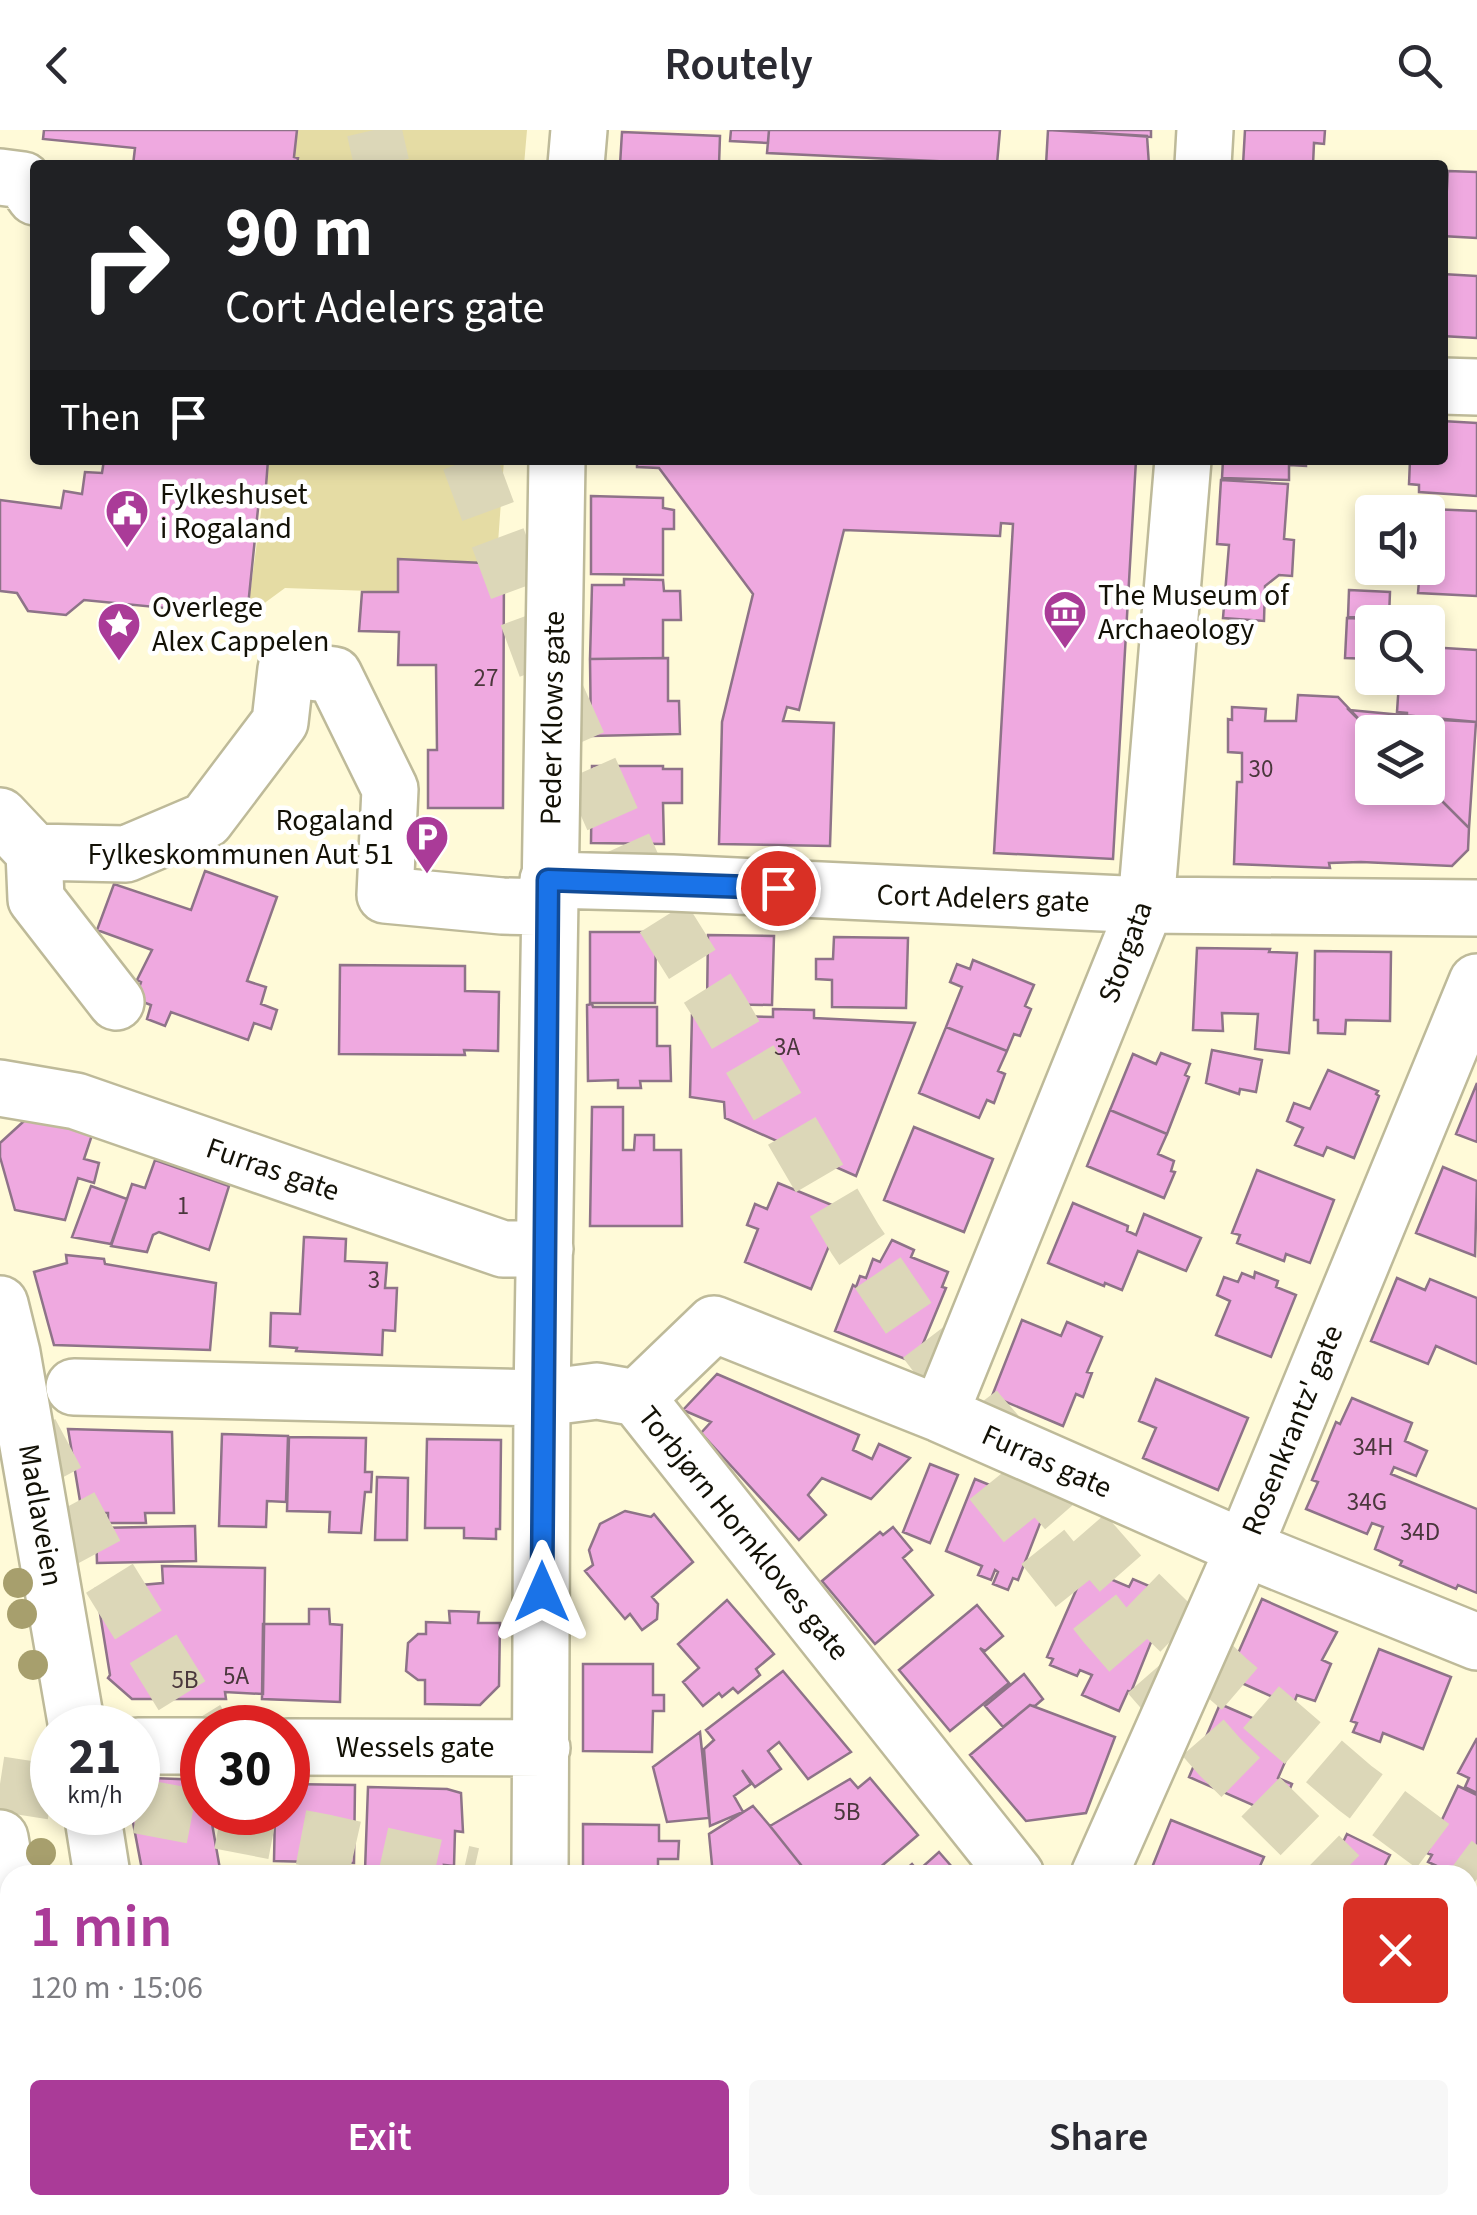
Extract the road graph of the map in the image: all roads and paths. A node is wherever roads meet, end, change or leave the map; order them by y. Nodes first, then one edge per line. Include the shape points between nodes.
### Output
1 (579, 130) edge
2 (1205, 130) edge
3 (576, 160) edge
4 (1203, 160) edge
5 (0, 178) edge
6 (30, 190) edge
7 (1448, 386) edge
8 (1477, 387) edge
9 (557, 465) edge
10 (1184, 465) edge
11 (17, 834) edge
12 (548, 894) junction
13 (1146, 905) junction
14 (1477, 908) edge
15 (1477, 982) edge
16 (116, 1002) dead end
17 (0, 1088) edge
18 (545, 1249) junction
19 (0, 1304) edge
20 (74, 1387) dead end
21 (542, 1398) junction
22 (637, 1398) junction
23 (940, 1414) junction
24 (1244, 1548) junction
25 (1477, 1642) edge
26 (73, 1705) edge
27 (310, 1746) edge
28 (542, 1748) junction
29 (96, 1835) edge
30 (0, 1838) edge
31 (5, 1865) edge
32 (100, 1865) edge
33 (540, 1865) edge
34 (1008, 1865) edge
35 (1102, 1865) edge

1 - 3 street
2 - 4 street
5 - 6 street via 23,180
7 - 8 street
9 - 12 street, Peder Klows gate
10 - 13 street, Storgata
11 - 12 street, Cort Adelers gate via 126,854 206,820 280,722 286,669 334,674 390,789 385,895 502,906
11 - 16 street via 36,900
12 - 13 street, Cort Adelers gate via 672,882
12 - 18 street, Peder Klows gate
13 - 14 street, Cort Adelers gate
13 - 23 street, Storgata
15 - 24 street, Rosenkrantz' gate
17 - 18 street, Furras gate via 76,1101 504,1249
18 - 21 street, Peder Klows gate
19 - 26 street, Madlaveien
20 - 21 street, Torbjørn Hornkloves gate
21 - 22 street, Torbjørn Hornkloves gate via 597,1391
21 - 28 street, Peder Klows gate
22 - 23 street, Furras gate via 714,1324
22 - 34 street, Torbjørn Hornkloves gate
23 - 24 street, Furras gate
24 - 25 street, Furras gate
24 - 35 street, Rosenkrantz' gate
27 - 28 street, Wessels gate
28 - 33 street, Peder Klows gate
29 - 32 street
30 - 31 street

